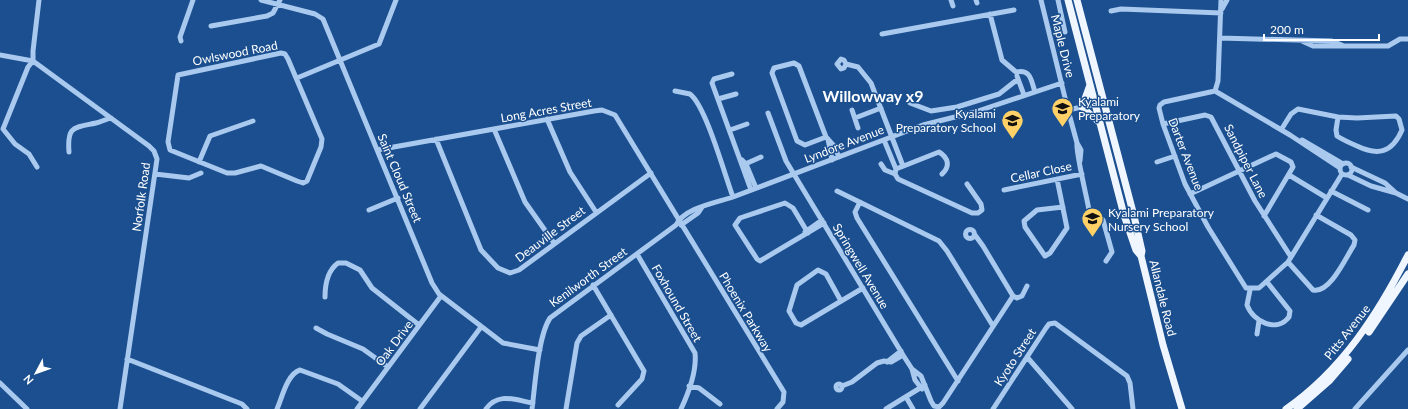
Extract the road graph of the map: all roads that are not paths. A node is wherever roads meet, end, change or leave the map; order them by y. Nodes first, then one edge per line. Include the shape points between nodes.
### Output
1 (39, 0) edge
2 (193, 0) edge
3 (261, 0) edge
4 (396, 0) edge
5 (951, 0) edge
6 (1041, 0) edge
7 (1058, 0) edge
8 (1068, 0) edge
9 (1077, 0) edge
10 (1222, 0) edge
11 (1227, 0) edge
12 (279, 2) edge
13 (953, 6) dead end
14 (1014, 10) dead end
15 (1111, 11) dead end
16 (1221, 11) junction
17 (990, 14) junction
18 (211, 26) dead end
19 (1065, 32) dead end
20 (882, 34) dead end
21 (1220, 38) junction
22 (1408, 39) edge
23 (181, 41) dead end
24 (0, 55) edge
25 (33, 61) junction
26 (341, 61) junction
27 (846, 64) dead end
28 (1016, 72) junction
29 (732, 74) dead end
30 (297, 78) junction
31 (1018, 79) junction
32 (1062, 83) junction
33 (1090, 83) junction
34 (675, 91) dead end
35 (1215, 91) junction
36 (1035, 92) junction
37 (736, 94) dead end
38 (1024, 95) junction
39 (718, 99) junction
40 (1105, 102) junction
41 (910, 103) dead end
42 (1096, 104) junction
43 (1082, 107) junction
44 (881, 108) junction
45 (852, 110) dead end
46 (1068, 110) junction
47 (768, 113) dead end
48 (1338, 117) junction
49 (110, 118) junction
50 (855, 118) junction
51 (547, 119) junction
52 (253, 121) dead end
53 (747, 124) dead end
54 (1101, 124) junction
55 (1163, 124) junction
56 (858, 128) dead end
57 (494, 129) junction
58 (730, 130) junction
59 (1281, 130) junction
60 (891, 137) junction
61 (827, 138) junction
62 (436, 139) junction
63 (884, 140) junction
64 (377, 150) junction
65 (69, 152) dead end
66 (1175, 156) junction
67 (761, 157) dead end
68 (839, 157) junction
69 (832, 160) junction
70 (199, 162) junction
71 (1157, 162) dead end
72 (743, 163) junction
73 (881, 164) dead end
74 (903, 166) junction
75 (1341, 166) junction
76 (37, 167) dead end
77 (1352, 167) junction
78 (1239, 170) junction
79 (896, 171) junction
80 (201, 173) dead end
81 (651, 173) junction
82 (155, 174) junction
83 (794, 174) junction
84 (942, 174) dead end
85 (1082, 174) junction
86 (1345, 174) junction
87 (1290, 175) junction
88 (1057, 179) junction
89 (967, 184) dead end
90 (754, 189) junction
91 (1004, 190) dead end
92 (837, 191) dead end
93 (1331, 191) junction
94 (1396, 193) junction
95 (1190, 194) junction
96 (732, 197) junction
97 (398, 198) junction
98 (1327, 198) junction
99 (1408, 199) edge
100 (860, 202) junction
101 (1063, 207) junction
102 (369, 210) dead end
103 (1368, 210) dead end
104 (596, 212) junction
105 (1264, 216) junction
106 (1316, 216) junction
107 (823, 222) junction
108 (678, 223) junction
109 (807, 233) junction
110 (975, 235) dead end
111 (554, 243) junction
112 (637, 254) junction
113 (1408, 255) edge
114 (1141, 256) junction
115 (1289, 259) junction
116 (1106, 261) dead end
117 (1408, 274) edge
118 (1266, 282) junction
119 (593, 285) junction
120 (1027, 286) dead end
121 (863, 288) junction
122 (1250, 290) junction
123 (441, 296) junction
124 (1014, 296) junction
125 (325, 297) dead end
126 (841, 301) junction
127 (611, 315) junction
128 (1259, 322) junction
129 (419, 325) junction
130 (993, 326) junction
131 (481, 327) junction
132 (316, 328) dead end
133 (1256, 334) dead end
134 (1163, 345) junction
135 (540, 350) junction
136 (1408, 350) edge
137 (902, 353) junction
138 (1027, 357) junction
139 (127, 359) junction
140 (388, 367) junction
141 (958, 381) junction
142 (0, 383) edge
143 (689, 386) junction
144 (842, 386) dead end
145 (923, 386) junction
146 (906, 396) junction
147 (362, 401) junction
148 (533, 403) junction
149 (997, 403) junction
150 (720, 404) dead end
151 (618, 405) dead end
152 (27, 409) edge
153 (120, 409) edge
154 (247, 409) edge
155 (277, 409) edge
156 (357, 409) edge
157 (420, 409) edge
158 (486, 409) edge
159 (532, 409) edge
160 (566, 409) edge
161 (681, 409) edge
162 (777, 409) edge
163 (886, 409) edge
164 (913, 409) edge
165 (994, 409) edge
166 (1002, 409) edge
167 (1072, 409) edge
168 (1133, 409) edge
169 (1178, 409) edge
170 (1182, 409) edge
171 (1286, 409) edge
172 (1297, 409) edge
173 (1355, 409) edge

1 - 25 street
2 - 23 street via 180,37
3 - 12 street, Saint Cloud Street
4 - 26 street via 379,44
5 - 13 street
6 - 32 street, Maple Drive
7 - 19 street
8 - 33 main road, Allandale Road
9 - 40 main road, Allandale Road
10 - 16 street
11 - 16 street
12 - 18 street via 273,14
12 - 26 street, Saint Cloud Street via 321,17
14 - 17 street
15 - 16 street
16 - 21 street
17 - 20 street
17 - 28 street via 1002,60
21 - 22 street via 1302,41 1313,46 1388,46 1400,39
21 - 35 street
24 - 25 street
25 - 49 street, Norfolk Road
25 - 76 street via 28,67 4,129 15,144 29,154
26 - 30 street
26 - 64 street, Saint Cloud Street
27 - 44 street via 858,67 865,74
28 - 31 street
28 - 36 street via 1024,71 1028,74
29 - 39 street via 712,81
30 - 70 street, Owlswood Road via 322,141 306,181 301,183 261,166 232,174
30 - 70 street, Owlswood Road via 287,57 280,53 178,76 168,145 172,151
31 - 38 street
31 - 41 street via 999,94 957,107 931,111
32 - 36 street, Lyndore Avenue
32 - 46 street, Maple Drive
33 - 42 main road, Allandale Road
33 - 43 main road
34 - 96 street via 690,94 698,103
35 - 55 street, Darter Avenue via 1162,103 1159,108
35 - 59 street
36 - 38 street, Lyndore Avenue
37 - 39 street
38 - 60 street, Lyndore Avenue via 975,112 935,121
39 - 58 street
40 - 42 street
40 - 114 main road, Allandale Road via 1134,216
42 - 43 street
42 - 54 main road, Allandale Road
43 - 46 street
43 - 54 main road
44 - 50 street
44 - 60 street
45 - 50 street
46 - 85 street, Maple Drive
47 - 83 street, Springwell Avenue via 783,156
48 - 48 street via 1396,116 1402,130 1388,149 1370,152 1337,136
48 - 59 street via 1298,109 1291,114
49 - 65 street via 74,129 69,135
49 - 82 street, Norfolk Road via 154,152 157,159
50 - 56 street
51 - 57 street, Long Acres Street
51 - 81 street, Long Acres Street via 594,111 609,112 618,118
51 - 104 street via 570,172
52 - 70 street via 210,136
53 - 58 street
54 - 114 main road, Allandale Road via 1124,214 1136,250
55 - 66 street, Darter Avenue
55 - 78 street, Sandpiper Lane via 1209,115
57 - 62 street, Long Acres Street
57 - 111 street via 525,202
58 - 72 street
59 - 75 street via 1301,139
60 - 63 street, Lyndore Avenue
60 - 74 street
61 - 61 street via 800,66 793,63 774,68 772,74 797,141 804,145
61 - 68 street
61 - 69 street
62 - 64 street, Long Acres Street
62 - 111 street, Deauville Street via 481,250 490,261 505,272 514,272
63 - 68 street, Lyndore Avenue
63 - 79 street
64 - 97 street, Saint Cloud Street
66 - 71 street
66 - 95 street, Darter Avenue
67 - 72 street
68 - 69 street, Lyndore Avenue
69 - 83 street, Lyndore Avenue
72 - 90 street
73 - 79 street via 885,170
74 - 79 street
74 - 84 street via 939,152 948,164 948,169
75 - 77 street via 1347,163
75 - 86 street
77 - 86 street via 1351,173
77 - 94 street via 1385,183
78 - 87 street via 1275,154 1293,164
78 - 95 street
78 - 105 street, Sandpiper Lane
79 - 89 street via 898,179 972,213 978,213 982,210 981,204
80 - 82 street via 190,178
81 - 104 street, Deauville Street
81 - 108 street, Long Acres Street
82 - 139 street, Norfolk Road
83 - 90 street, Lyndore Avenue
83 - 107 street, Springwell Avenue
85 - 88 street, Cellar Close
85 - 116 street, Maple Drive via 1089,211 1101,218 1108,234 1112,250
86 - 93 street
86 - 94 street via 1382,190
87 - 98 street
87 - 105 street
88 - 91 street, Cellar Close
88 - 101 street
90 - 96 street, Lyndore Avenue
92 - 100 street
93 - 98 street
93 - 103 street
94 - 99 street
95 - 122 street, Darter Avenue via 1242,283
96 - 108 street, Lyndore Avenue via 702,207 698,213
97 - 102 street
97 - 123 street, Saint Cloud Street via 434,287
98 - 106 street
100 - 130 street via 935,238 942,244
100 - 141 street via 855,212 858,218
101 - 101 street via 1066,229 1050,253 1044,256 1025,227 1024,221 1037,210
104 - 111 street, Deauville Street
105 - 115 street, Sandpiper Lane
106 - 115 street
106 - 115 street, Sandpiper Lane via 1351,235 1355,240 1334,277 1320,290 1313,290
107 - 109 street
107 - 121 street, Springwell Avenue
108 - 112 street, Kenilworth Street
108 - 162 street, Phoenix Parkway via 784,392 784,399
109 - 109 street via 759,260 735,223 741,218 785,203 793,208
110 - 124 street
112 - 119 street, Kenilworth Street
112 - 143 street, Foxhound Street via 692,347 695,362
113 - 171 main road, Pitts Avenue via 1390,290 1357,340 1325,377
114 - 134 main road, Allandale Road
115 - 118 street
117 - 172 main road, Pitts Avenue via 1385,310 1344,364
118 - 122 street via 1259,288
118 - 128 street via 1288,308 1290,315 1279,324
119 - 127 street
119 - 135 street, Kenilworth Street via 550,318 546,323
120 - 124 street via 1020,297
121 - 126 street
121 - 137 street, Springwell Avenue
122 - 128 street via 1248,308
123 - 129 street, Oak Drive
123 - 131 street, Saint Cloud Street
124 - 130 street
125 - 129 street via 332,269 338,263 346,263 360,270 370,287
126 - 126 street via 801,325 796,323 789,311 797,285 818,270 826,274
127 - 151 street via 644,371 642,379
127 - 160 street via 581,336 577,343
128 - 133 street
129 - 140 street, Oak Drive
130 - 141 street
131 - 135 street, Saint Cloud Street via 508,345
131 - 157 street
132 - 140 street via 363,349
134 - 169 main road, Allandale Road via 1162,351
134 - 170 main road, Allandale Road
135 - 148 street, Kenilworth Street
136 - 173 street
137 - 144 street via 891,362 884,361 873,365 852,382
137 - 145 street, Springwell Avenue via 912,369 921,376
138 - 149 street, Kyoto Street
138 - 167 street
138 - 168 street, Kyoto Street via 1050,324 1058,324 1127,376
139 - 153 street, Norfolk Road
139 - 154 street via 242,404
140 - 147 street, Oak Drive
141 - 145 street, Springwell Avenue via 939,407 932,404
142 - 152 street
143 - 150 street via 699,388
143 - 161 street, Foxhound Street
145 - 146 street
146 - 163 street
146 - 164 street
147 - 155 street via 338,384 300,370 290,378
147 - 156 street, Oak Drive
148 - 158 street via 500,398
148 - 159 street, Kenilworth Street
149 - 165 street, Kyoto Street
149 - 166 street

